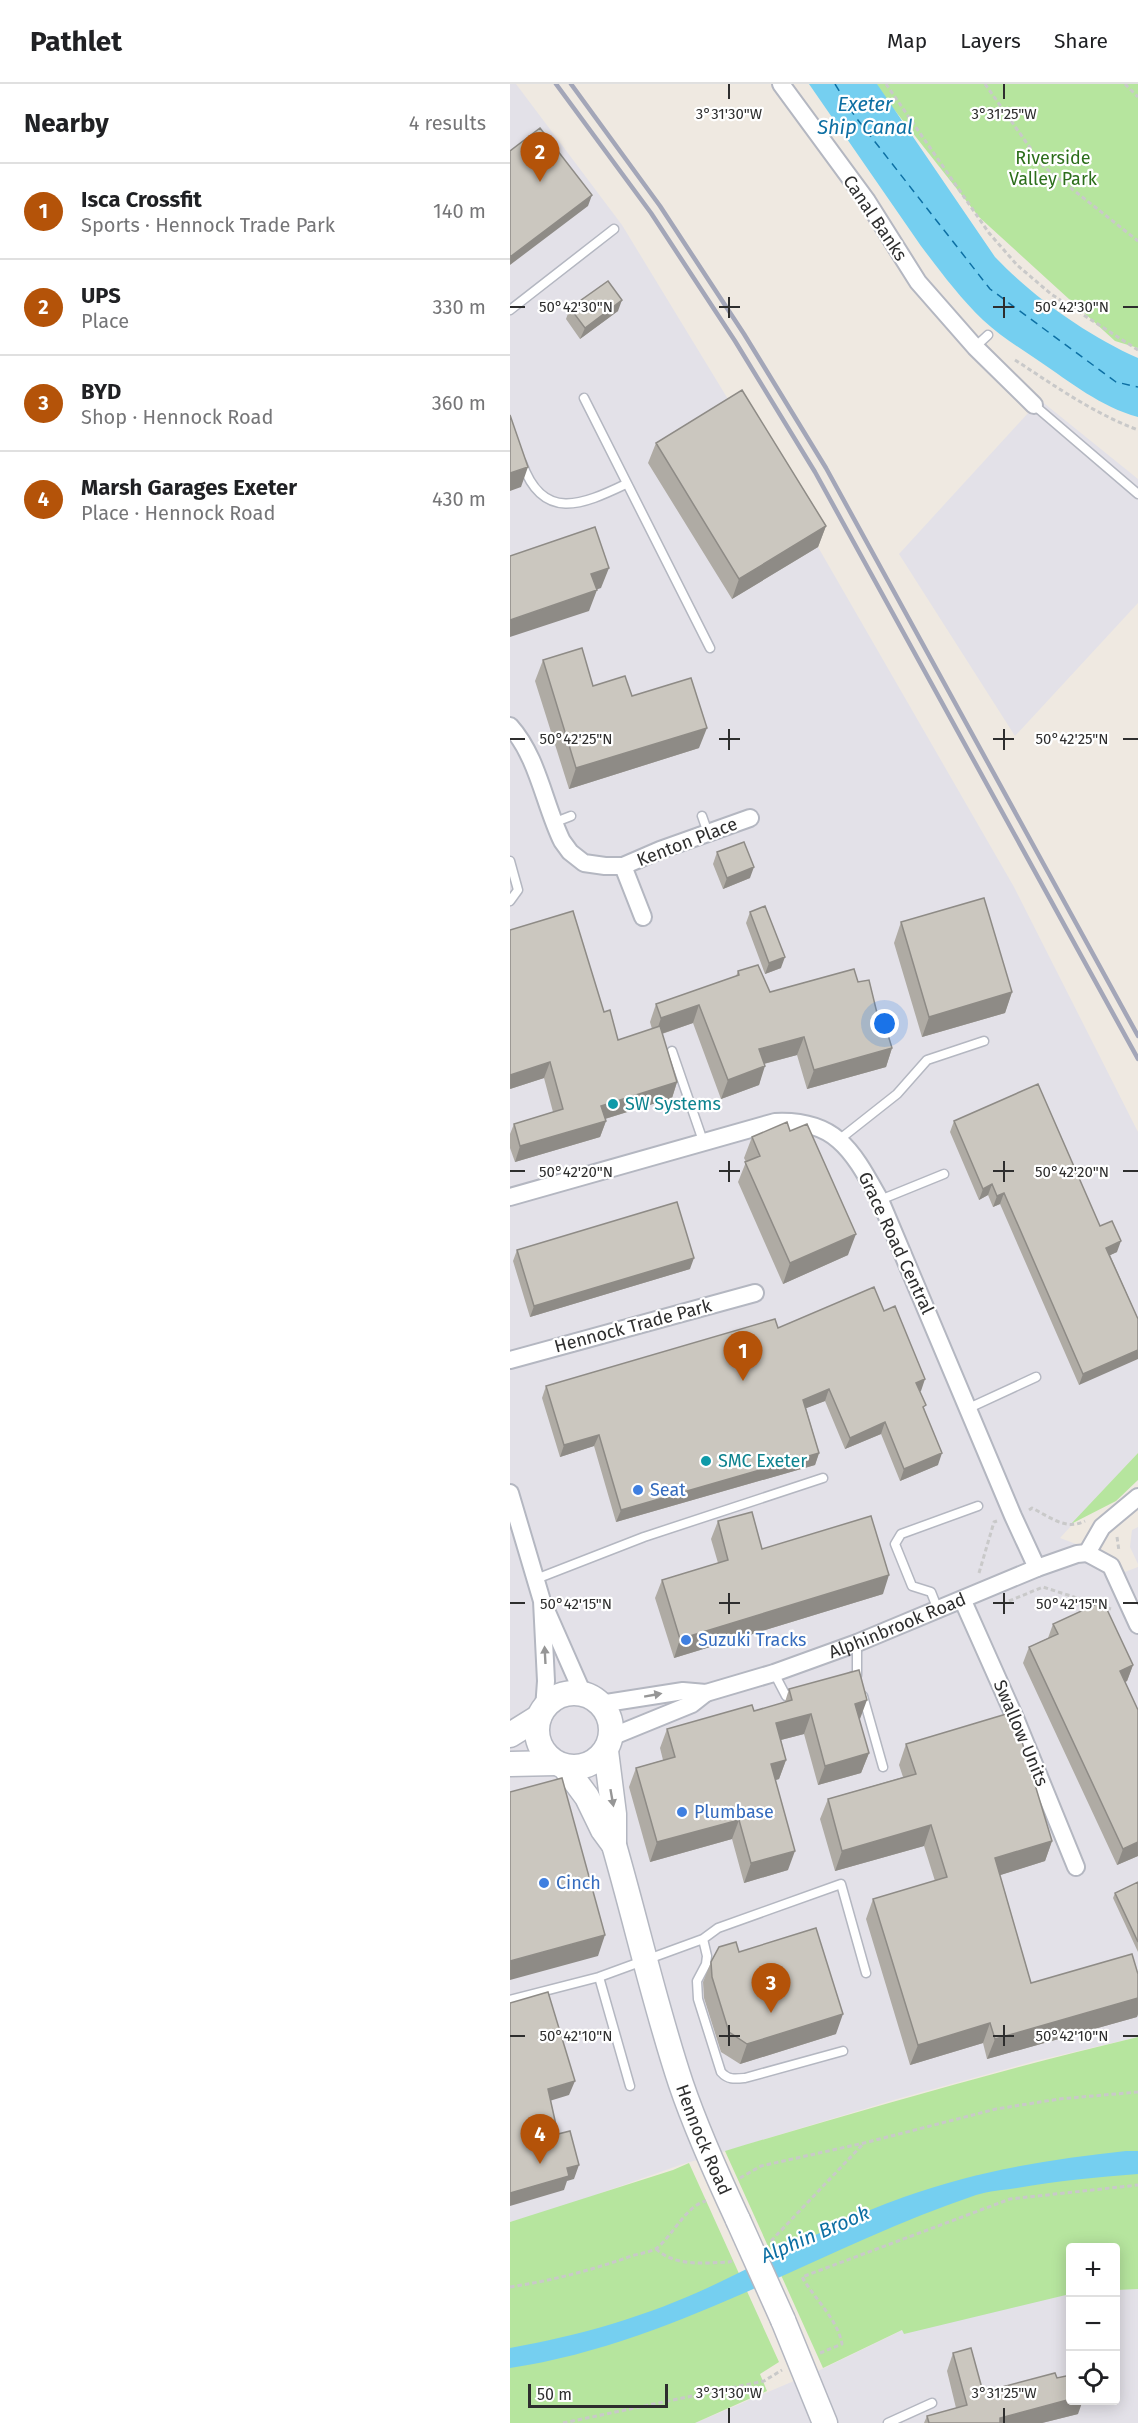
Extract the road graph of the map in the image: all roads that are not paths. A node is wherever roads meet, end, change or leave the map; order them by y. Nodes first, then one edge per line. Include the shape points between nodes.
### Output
1 (781, 84) edge
2 (614, 229) dead end
3 (510, 310) edge
4 (988, 335) dead end
5 (975, 347) junction
6 (584, 398) dead end
7 (1034, 405) joint
8 (521, 459) edge
9 (626, 484) junction
10 (1138, 494) edge
11 (710, 648) dead end
12 (510, 726) edge
13 (571, 816) dead end
14 (702, 816) dead end
15 (750, 818) dead end
16 (553, 823) junction
17 (708, 833) junction
18 (510, 861) edge
19 (623, 866) junction
20 (510, 901) edge
21 (643, 917) dead end
22 (984, 1041) dead end
23 (672, 1050) dead end
24 (840, 1138) junction
25 (703, 1141) junction
26 (944, 1174) dead end
27 (510, 1197) edge
28 (880, 1200) junction
29 (755, 1293) dead end
30 (510, 1360) edge
31 (1036, 1377) dead end
32 (969, 1408) junction
33 (823, 1478) dead end
34 (1138, 1497) edge
35 (511, 1501) edge
36 (978, 1506) dead end
37 (1087, 1553) junction
38 (1037, 1568) junction
39 (536, 1579) junction
40 (963, 1600) junction
41 (542, 1601) junction
42 (938, 1610) junction
43 (1136, 1621) edge
44 (857, 1643) junction
45 (774, 1673) junction
46 (857, 1675) junction
47 (837, 1681) edge
48 (807, 1690) edge
49 (706, 1693) junction
50 (591, 1699) junction
51 (542, 1713) junction
52 (510, 1736) edge
53 (608, 1744) junction
54 (510, 1764) edge
55 (560, 1764) junction
56 (883, 1767) dead end
57 (614, 1845) junction
58 (1076, 1867) dead end
59 (703, 1939) junction
60 (644, 1960) junction
61 (866, 1973) dead end
62 (599, 1977) junction
63 (510, 2000) edge
64 (843, 2051) dead end
65 (630, 2086) dead end
66 (932, 2403) dead end
67 (825, 2423) edge
68 (888, 2423) edge

1 - 5 street, Canal Banks via 867,201 918,282
2 - 3 lane
4 - 5 lane
5 - 7 street, Canal Banks
6 - 9 lane
7 - 10 lane
8 - 9 lane via 528,479 554,502 577,503
9 - 11 lane
12 - 16 street, Kenton Place via 529,756
13 - 16 lane
14 - 17 lane
15 - 17 street, Kenton Place
16 - 19 street, Kenton Place via 577,860 591,865
17 - 19 street, Kenton Place
18 - 20 lane via 518,890
19 - 21 street, Kenton Place
22 - 24 lane via 927,1060 897,1094
23 - 25 lane
24 - 25 street, Grace Road Central via 795,1121 775,1122
24 - 28 street, Grace Road Central
25 - 27 street, Grace Road Central
26 - 28 lane
28 - 32 street, Grace Road Central
29 - 30 street, Hennock Trade Park
31 - 32 lane
32 - 38 street, Grace Road Central
33 - 39 lane via 644,1537
34 - 37 street via 1102,1527
35 - 39 street
36 - 42 lane via 901,1534 895,1544 912,1586 931,1592
37 - 38 street, Alphinbrook Road
37 - 43 street via 1111,1566 1129,1598
38 - 40 street, Alphinbrook Road
39 - 41 street
40 - 42 street, Alphinbrook Road
40 - 58 street, Swallow Units
41 - 50 street
51 -> 41 street via 546,1681
42 - 44 street, Alphinbrook Road
44 - 45 street, Alphinbrook Road
44 - 46 lane
45 - 48 lane via 786,1696
45 - 49 street, Alphinbrook Road
46 - 47 lane
46 - 56 lane
50 -> 49 street, Alphinbrook Road via 683,1691
49 - 53 street, Alphinbrook Road via 692,1704
50 - 51 main road via 565,1694
50 - 53 main road via 610,1719
51 - 52 main road
51 - 55 main road via 538,1738 541,1748
53 - 55 main road via 592,1763 583,1767
53 -> 57 main road, Hennock Road
54 - 55 main road
55 - 57 main road, Hennock Road via 587,1797
57 - 60 main road, Hennock Road
59 - 60 lane
59 - 61 lane via 718,1928 841,1884
59 - 64 lane via 707,1956 697,1981 698,1999 725,2077 745,2078
60 - 62 lane
60 - 67 main road, Hennock Road, bridge via 705,2151
62 - 63 lane
62 - 65 lane
66 - 68 lane

